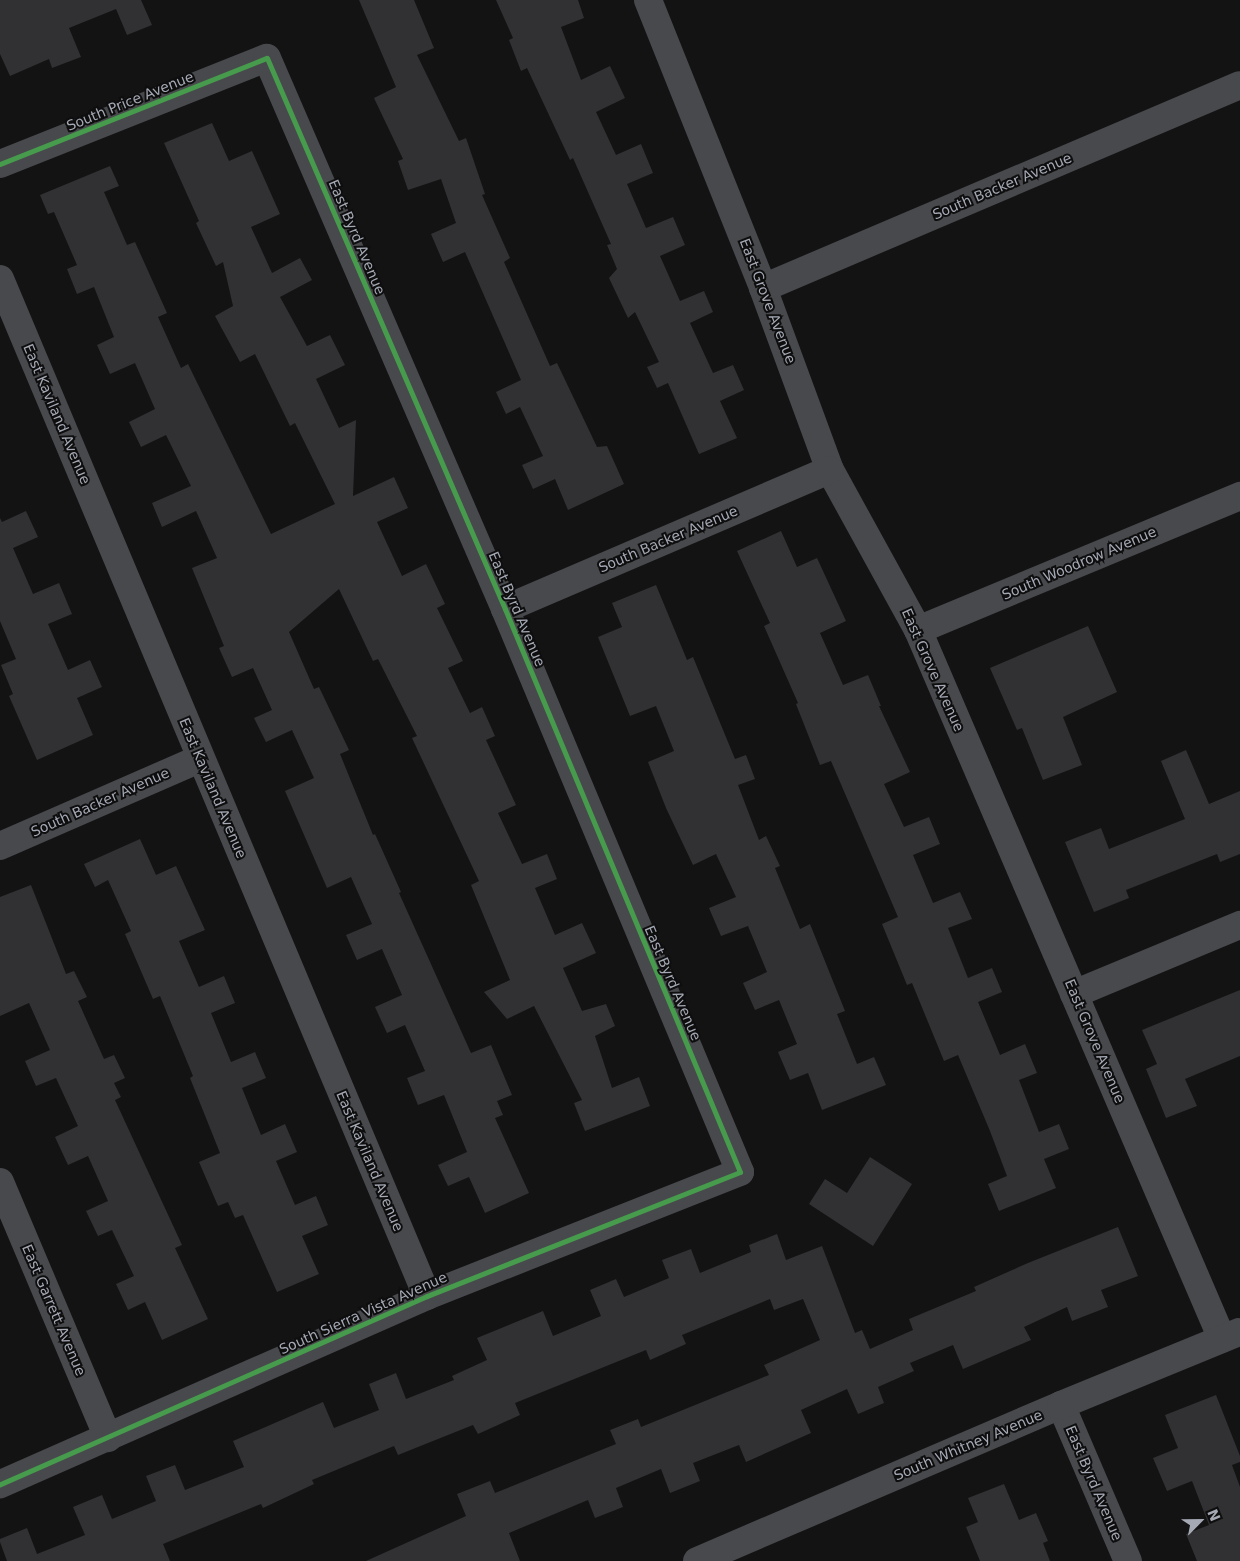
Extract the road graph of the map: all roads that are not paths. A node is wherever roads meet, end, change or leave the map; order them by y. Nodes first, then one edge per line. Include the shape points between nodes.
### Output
1 (648, 0) edge
2 (268, 58) joint
3 (1240, 85) edge
4 (0, 164) edge
5 (0, 279) edge
6 (764, 288) junction
7 (830, 470) junction
8 (1240, 496) edge
9 (505, 608) junction
10 (918, 630) junction
11 (200, 758) junction
12 (0, 846) edge
13 (1240, 925) edge
14 (1074, 994) junction
15 (740, 1172) joint
16 (0, 1182) edge
17 (427, 1296) junction
18 (1231, 1335) edge
19 (1060, 1405) junction
20 (108, 1438) junction
21 (0, 1484) edge
22 (744, 1552) edge
23 (697, 1561) edge
24 (1128, 1561) edge

1 - 6 street, East Grove Avenue
2 - 4 street, South Price Avenue
2 - 9 street, East Byrd Avenue
3 - 6 street, South Backer Avenue
5 - 11 street, East Kaviland Avenue
6 - 7 street, East Grove Avenue
7 - 9 street, South Backer Avenue
7 - 10 street, East Grove Avenue
8 - 10 street, South Woodrow Avenue
9 - 15 street, East Byrd Avenue
10 - 14 street, East Grove Avenue
11 - 12 street, South Backer Avenue
11 - 17 street, East Kaviland Avenue
13 - 14 street
14 - 18 street, East Grove Avenue
15 - 17 street, South Sierra Vista Avenue
16 - 20 street, East Garrett Avenue
17 - 20 street, South Sierra Vista Avenue
18 - 19 street, South Whitney Avenue
19 - 22 street, South Whitney Avenue
19 - 24 street, East Byrd Avenue
20 - 21 street, South Sierra Vista Avenue
22 - 23 street, South Whitney Avenue

